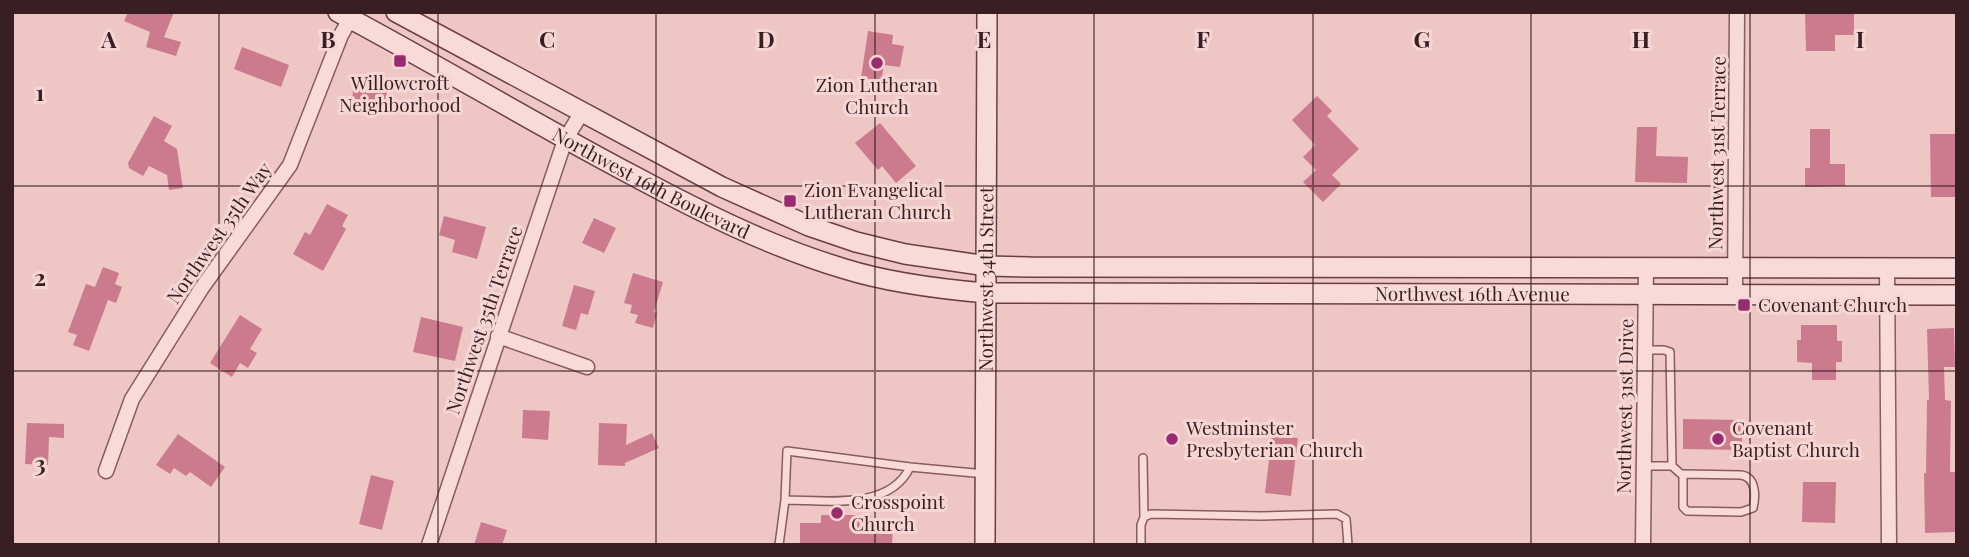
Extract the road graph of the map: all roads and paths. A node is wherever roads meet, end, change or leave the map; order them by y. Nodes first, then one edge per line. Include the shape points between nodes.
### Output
1 (396, 12) edge
2 (987, 12) edge
3 (1737, 12) edge
4 (347, 15) edge
5 (582, 111) junction
6 (565, 140) junction
7 (987, 266) junction
8 (1646, 267) junction
9 (1735, 267) junction
10 (1334, 268) junction
11 (1887, 268) junction
12 (1957, 268) edge
13 (986, 293) junction
14 (1336, 295) junction
15 (1646, 295) junction
16 (1735, 295) junction
17 (1887, 295) junction
18 (1957, 295) edge
19 (498, 336) junction
20 (1645, 350) junction
21 (587, 367) dead end
22 (1143, 458) dead end
23 (1644, 466) junction
24 (1672, 466) junction
25 (910, 467) junction
26 (106, 471) dead end
27 (985, 474) junction
28 (1684, 474) junction
29 (785, 500) junction
30 (1144, 517) junction
31 (429, 545) edge
32 (779, 545) edge
33 (985, 545) edge
34 (1141, 545) edge
35 (1348, 545) edge
36 (1643, 545) edge
37 (1889, 545) edge

1 - 5 main road, Northwest 16th Boulevard
2 - 7 main road, Northwest 34th Street
3 - 9 street, Northwest 31st Terrace
4 - 6 main road, Northwest 16th Boulevard
4 - 26 street, Northwest 35th Way via 290,165 201,289 132,398
5 - 6 street, Northwest 35th Terrace
5 - 7 main road, Northwest 16th Boulevard via 722,187 809,226 905,254
6 - 13 main road, Northwest 16th Boulevard via 708,215 792,251 897,282
6 - 19 street, Northwest 35th Terrace
7 - 10 main road, Northwest 16th Avenue
7 - 13 main road, Northwest 34th Street
8 - 9 main road, Northwest 16th Avenue
8 - 10 main road, Northwest 16th Avenue
8 - 15 street, Northwest 31st Drive
9 - 11 main road, Northwest 16th Avenue
9 - 16 street, Northwest 31st Terrace
10 - 14 main road
11 - 12 main road, Northwest 16th Avenue
11 - 17 street
13 - 14 main road, Northwest 16th Avenue
13 - 27 main road, Northwest 34th Street
14 - 15 main road, Northwest 16th Avenue
15 - 16 main road, Northwest 16th Avenue
15 - 20 street, Northwest 31st Drive
16 - 17 main road, Northwest 16th Avenue
17 - 18 main road, Northwest 16th Avenue
17 - 37 street
19 - 21 street
19 - 31 street, Northwest 35th Terrace
20 - 23 street, Northwest 31st Drive
20 - 24 lane via 1670,352
22 - 30 lane
23 - 24 lane
23 - 36 street, Northwest 31st Drive
24 - 28 lane
25 - 27 lane
25 - 29 lane via 905,477 877,496 857,501
25 - 29 lane via 787,451
27 - 33 main road, Northwest 34th Street
28 - 28 lane via 1747,476 1754,489 1753,508 1687,511 1683,507
29 - 32 lane
30 - 34 lane
30 - 35 lane via 1337,514 1346,519

